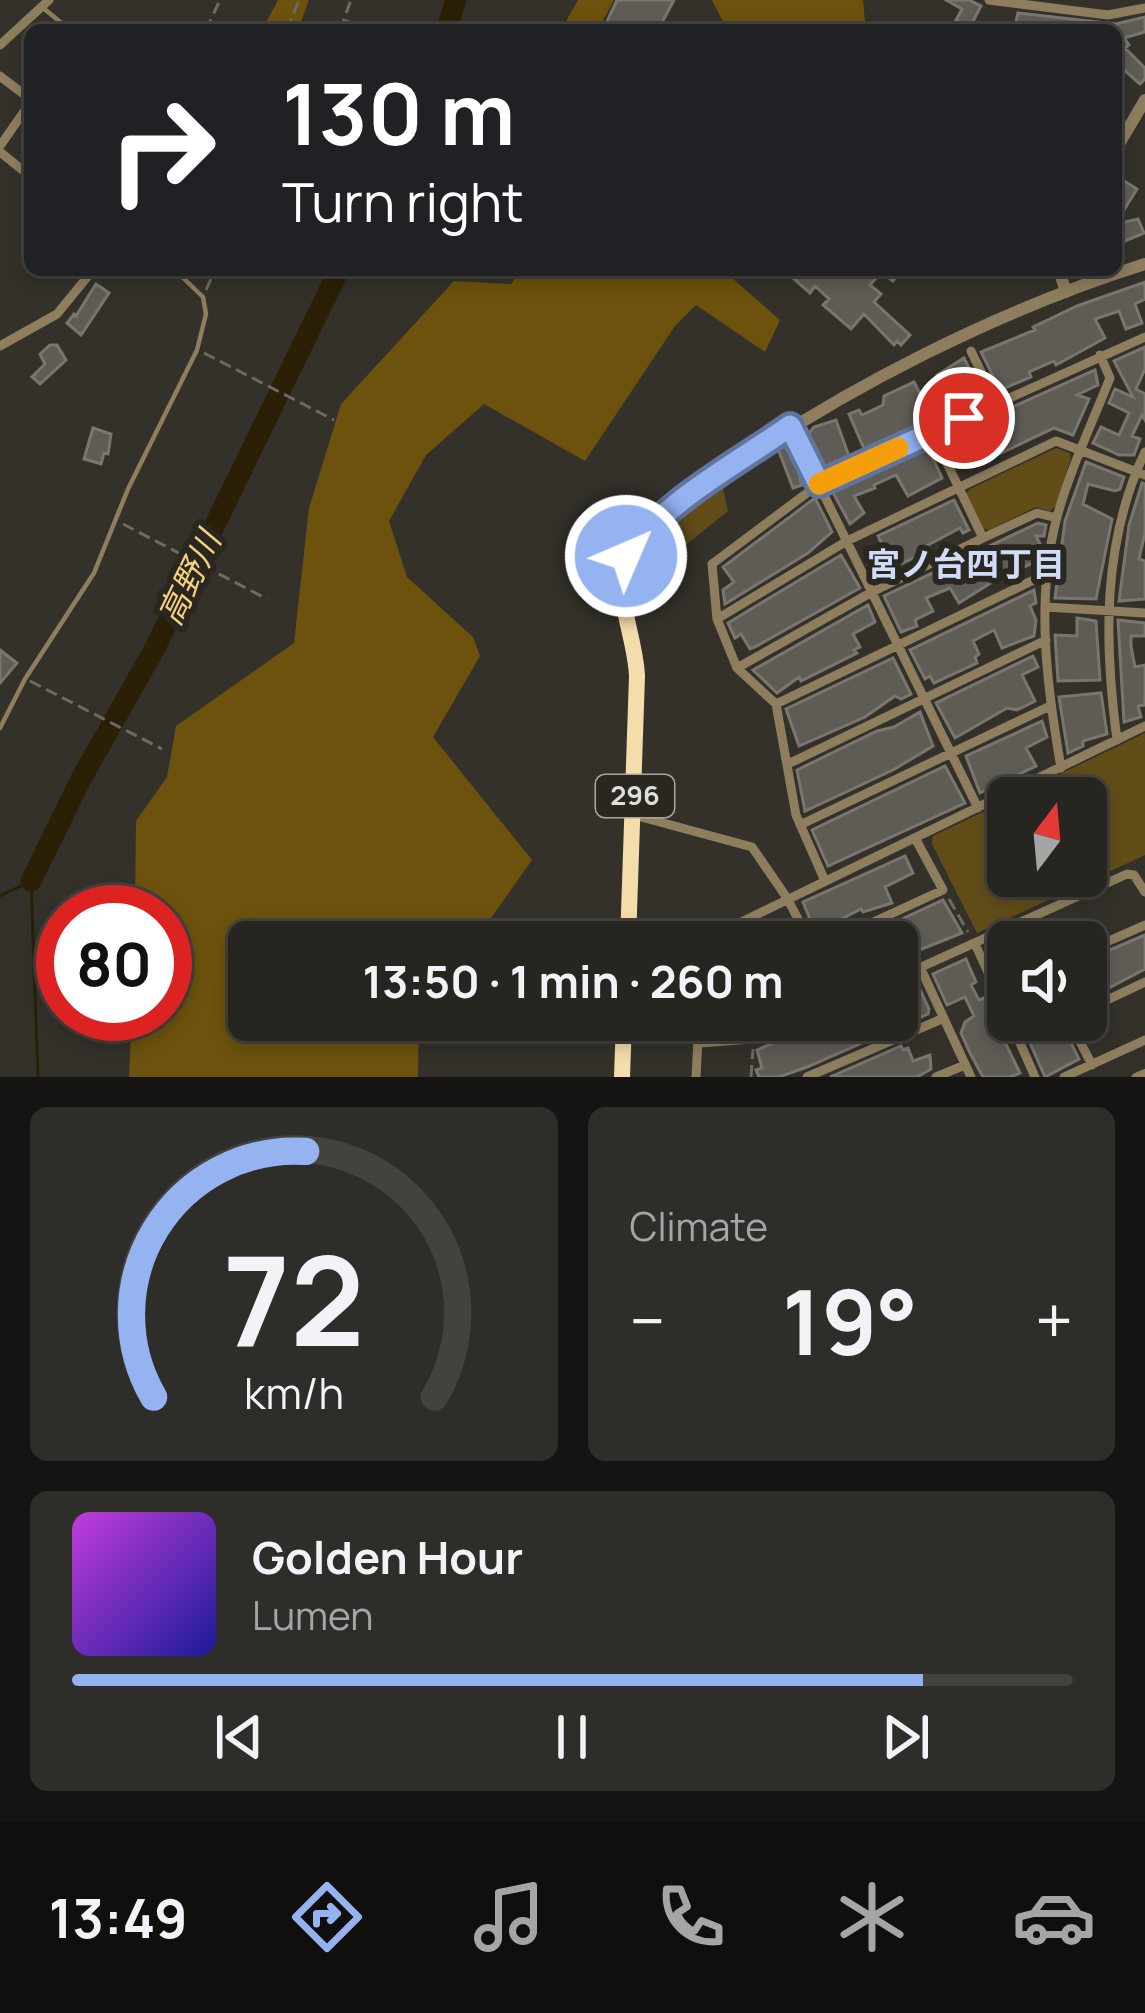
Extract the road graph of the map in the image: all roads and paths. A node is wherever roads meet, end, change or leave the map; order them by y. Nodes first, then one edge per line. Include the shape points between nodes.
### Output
1 (351, 0) edge
2 (989, 0) edge
3 (45, 3) edge
4 (1077, 6) edge
5 (1145, 8) edge
6 (343, 20) junction
7 (342, 24) edge
8 (355, 24) edge
9 (0, 45) edge
10 (0, 76) edge
11 (24, 96) edge
12 (1145, 100) edge
13 (24, 111) edge
14 (1122, 138) edge
15 (0, 149) edge
16 (24, 171) edge
17 (88, 276) edge
18 (181, 276) edge
19 (212, 276) edge
20 (1061, 276) edge
21 (1111, 276) edge
22 (1066, 292) junction
23 (203, 297) junction
24 (1145, 337) edge
25 (0, 346) edge
26 (197, 350) junction
27 (971, 351) dead end
28 (1100, 355) junction
29 (996, 403) junction
30 (334, 420) dead end
31 (790, 426) junction
32 (932, 432) junction
33 (1081, 451) junction
34 (1145, 452) edge
35 (1140, 473) edge
36 (819, 484) junction
37 (959, 488) junction
38 (1057, 518) junction
39 (116, 520) junction
40 (983, 538) junction
41 (847, 541) junction
42 (635, 543) joint
43 (1048, 573) junction
44 (872, 592) junction
45 (267, 599) dead end
46 (1046, 607) junction
47 (1108, 610) junction
48 (1145, 613) edge
49 (717, 619) junction
50 (1046, 640) junction
51 (898, 645) junction
52 (737, 668) junction
53 (26, 679) junction
54 (924, 699) junction
55 (776, 704) junction
56 (1051, 706) junction
57 (1145, 727) edge
58 (0, 728) edge
59 (1118, 740) junction
60 (162, 749) dead end
61 (951, 753) junction
62 (788, 764) junction
63 (1061, 768) junction
64 (978, 808) junction
65 (634, 815) junction
66 (800, 825) junction
67 (915, 838) junction
68 (825, 881) junction
69 (943, 890) junction
70 (1145, 892) edge
71 (787, 898) junction
72 (629, 921) edge
73 (742, 921) edge
74 (799, 921) edge
75 (876, 921) edge
76 (1145, 925) edge
77 (1107, 942) edge
78 (975, 944) junction
79 (920, 967) joint
80 (987, 970) edge
81 (1145, 982) edge
82 (1107, 1000) edge
83 (944, 1018) junction
84 (1145, 1040) edge
85 (624, 1041) edge
86 (735, 1041) edge
87 (1019, 1041) edge
88 (1080, 1041) edge
89 (698, 1043) joint
90 (753, 1047) dead end
91 (965, 1064) junction
92 (1092, 1064) junction
93 (1145, 1073) edge
94 (622, 1077) edge
95 (696, 1077) edge
96 (751, 1077) edge
97 (807, 1077) edge
98 (936, 1077) edge
99 (971, 1077) edge
100 (1035, 1077) edge
101 (1064, 1077) edge
102 (1136, 1077) edge

1 - 6 path
2 - 4 street
3 - 9 street
4 - 5 street via 1118,15
6 - 7 path
6 - 8 path
10 - 11 street
12 - 14 street
13 - 15 street
15 - 16 street
17 - 25 street via 57,314
18 - 23 lane
19 - 23 path
20 - 22 street
21 - 22 street
22 - 31 street
23 - 26 lane
24 - 28 street
26 - 30 path
26 - 39 lane
27 - 29 street
28 - 29 street
28 - 33 street via 1110,378
29 - 32 street
31 - 36 street
31 - 42 street
32 - 36 street
32 - 37 street
33 - 35 street
33 - 37 street via 1056,440
33 - 38 street
34 - 35 street
35 - 47 street via 1110,574
36 - 41 street
36 - 49 street via 712,564
37 - 40 street
37 - 41 street
38 - 40 street via 1036,513
38 - 43 street
39 - 45 path
39 - 53 lane via 94,573
40 - 44 street
41 - 44 street
41 - 49 street
42 - 65 highway, 296 via 620,583 636,650
43 - 46 street
43 - 51 street
44 - 51 street
44 - 52 street
46 - 47 street
46 - 50 street
47 - 48 street
47 - 59 street
49 - 52 street
50 - 54 street
50 - 56 street
51 - 54 street
51 - 55 street
52 - 55 street
53 - 58 lane
53 - 60 path
54 - 61 street
54 - 62 street
55 - 62 street
56 - 61 street
56 - 63 street
57 - 59 street
59 - 63 street
61 - 64 street
61 - 66 street
62 - 66 street
63 - 64 street
64 - 67 street
65 - 71 street via 746,844
65 - 72 highway, 296
66 - 68 street
67 - 68 street
67 - 69 street
68 - 71 street
69 - 75 street
69 - 78 path
70 - 78 street via 1126,874
71 - 73 street
71 - 74 street
76 - 77 street
78 - 79 street
78 - 80 street
79 - 83 street
81 - 82 street
83 - 91 street
83 - 97 street
84 - 92 street
85 - 94 highway
86 - 89 street
87 - 100 street
88 - 92 street
89 - 95 street
90 - 96 path
91 - 98 street
91 - 99 street
92 - 101 street
93 - 102 street

